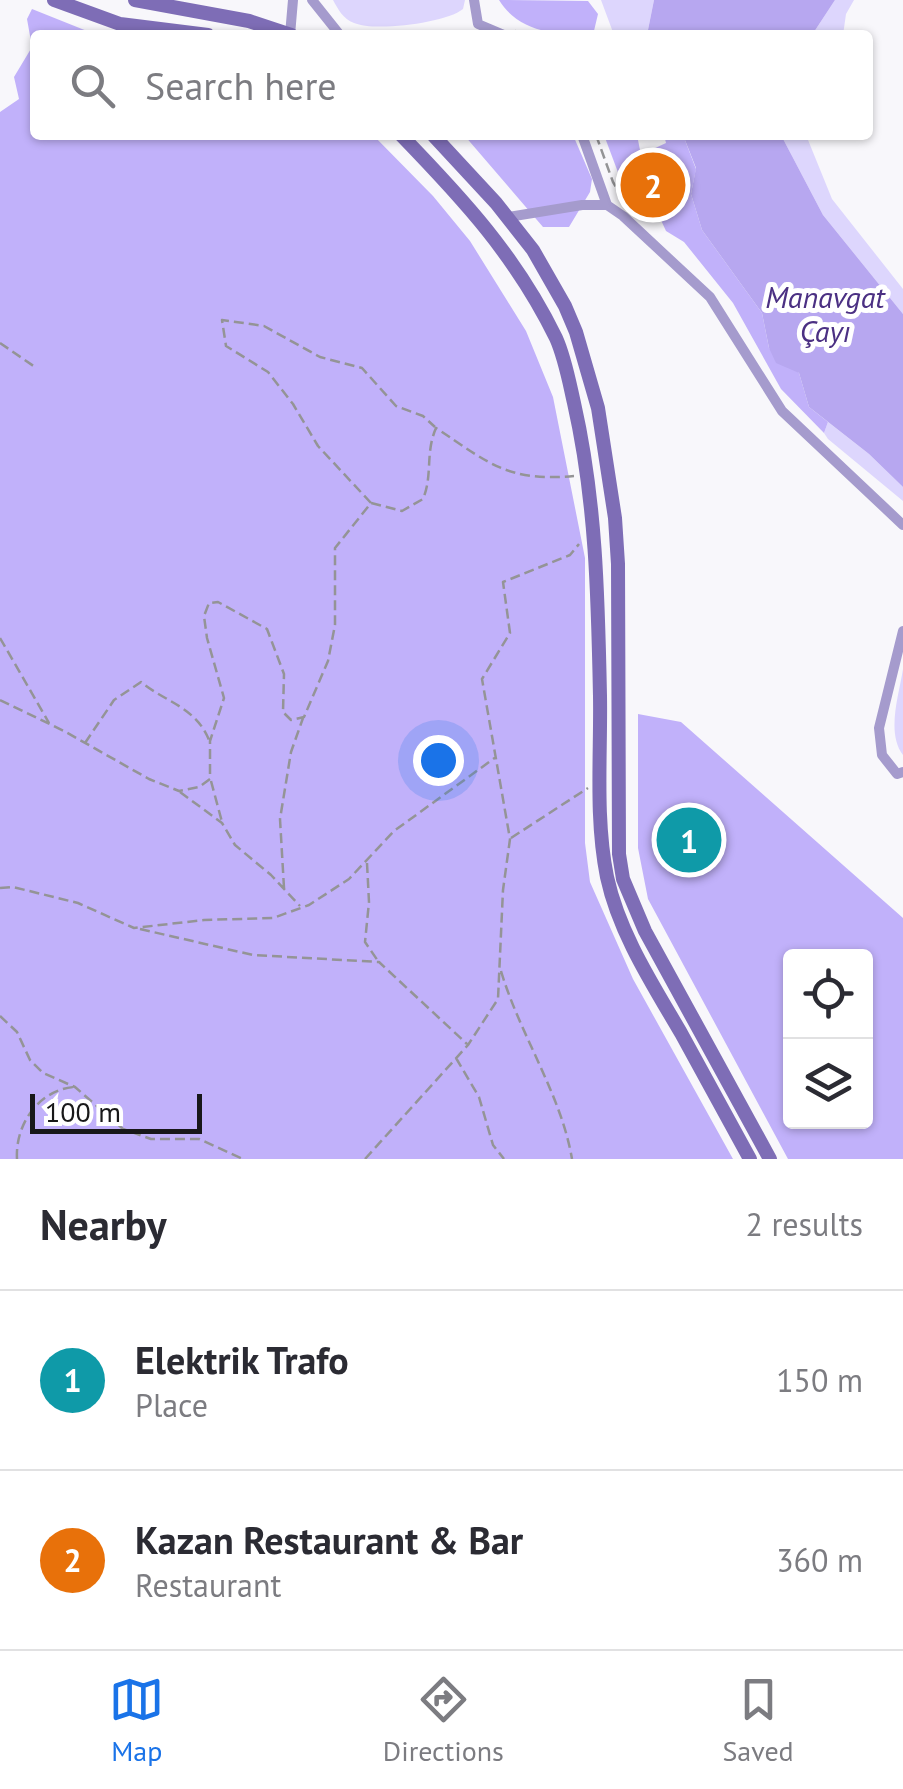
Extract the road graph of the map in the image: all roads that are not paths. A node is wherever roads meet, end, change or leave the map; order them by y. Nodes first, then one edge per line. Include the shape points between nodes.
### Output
1 (54, 0) edge
2 (135, 0) edge
3 (293, 0) edge
4 (312, 0) edge
5 (474, 0) edge
6 (168, 30) edge
7 (275, 30) edge
8 (290, 30) edge
9 (336, 30) edge
10 (500, 30) edge
11 (405, 140) edge
12 (438, 140) edge
13 (584, 140) edge
14 (607, 204) junction
15 (508, 217) junction
16 (903, 525) edge
17 (903, 631) edge
18 (900, 773) edge
19 (750, 1159) edge
20 (770, 1159) edge

1 - 6 main road via 120,24
2 - 7 main road
3 - 8 street
4 - 9 street
5 - 10 street via 478,24
11 - 19 main road via 506,252 565,363 594,528 607,877 645,971
12 - 15 main road
13 - 14 street
14 - 15 street
14 - 16 street via 710,297 782,411
15 - 20 main road via 576,332 606,450 618,564 624,879 644,931
17 - 18 street via 878,728 882,755

